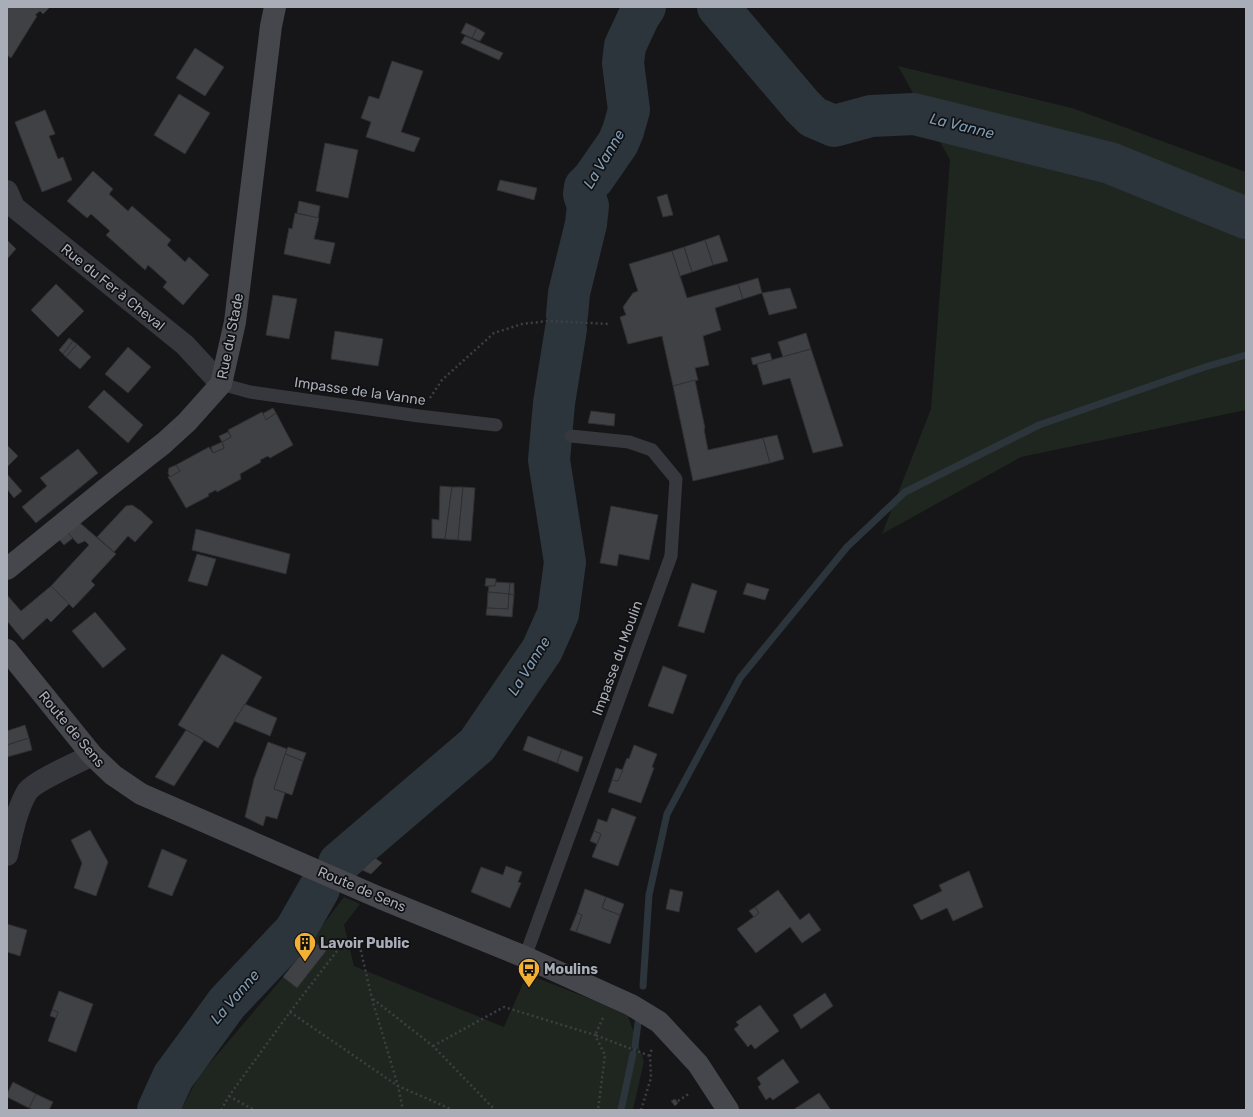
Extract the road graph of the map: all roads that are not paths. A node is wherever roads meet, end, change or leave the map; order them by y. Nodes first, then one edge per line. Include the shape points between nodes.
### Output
1 (275, 7) edge
2 (7, 191) edge
3 (221, 384) junction
4 (496, 424) dead end
5 (571, 436) dead end
6 (7, 569) edge
7 (7, 650) edge
8 (92, 755) junction
9 (12, 812) edge
10 (7, 854) edge
11 (525, 957) junction
12 (728, 1110) edge

1 - 3 street, Rue du Stade via 270,26 235,322
2 - 3 street, Rue du Fer à Cheval via 14,207 185,345
3 - 4 lane, Impasse de la Vanne via 250,392
3 - 6 street, Rue du Stade via 164,443
5 - 11 lane, Impasse du Moulin via 629,442 652,450 676,479 671,556
7 - 8 street, Route de Sens
8 - 9 street via 50,776 28,791
8 - 11 street, Route de Sens via 113,775 141,794 380,898
9 - 10 street
11 - 12 street, Route de Sens via 631,1005 659,1022 698,1064

